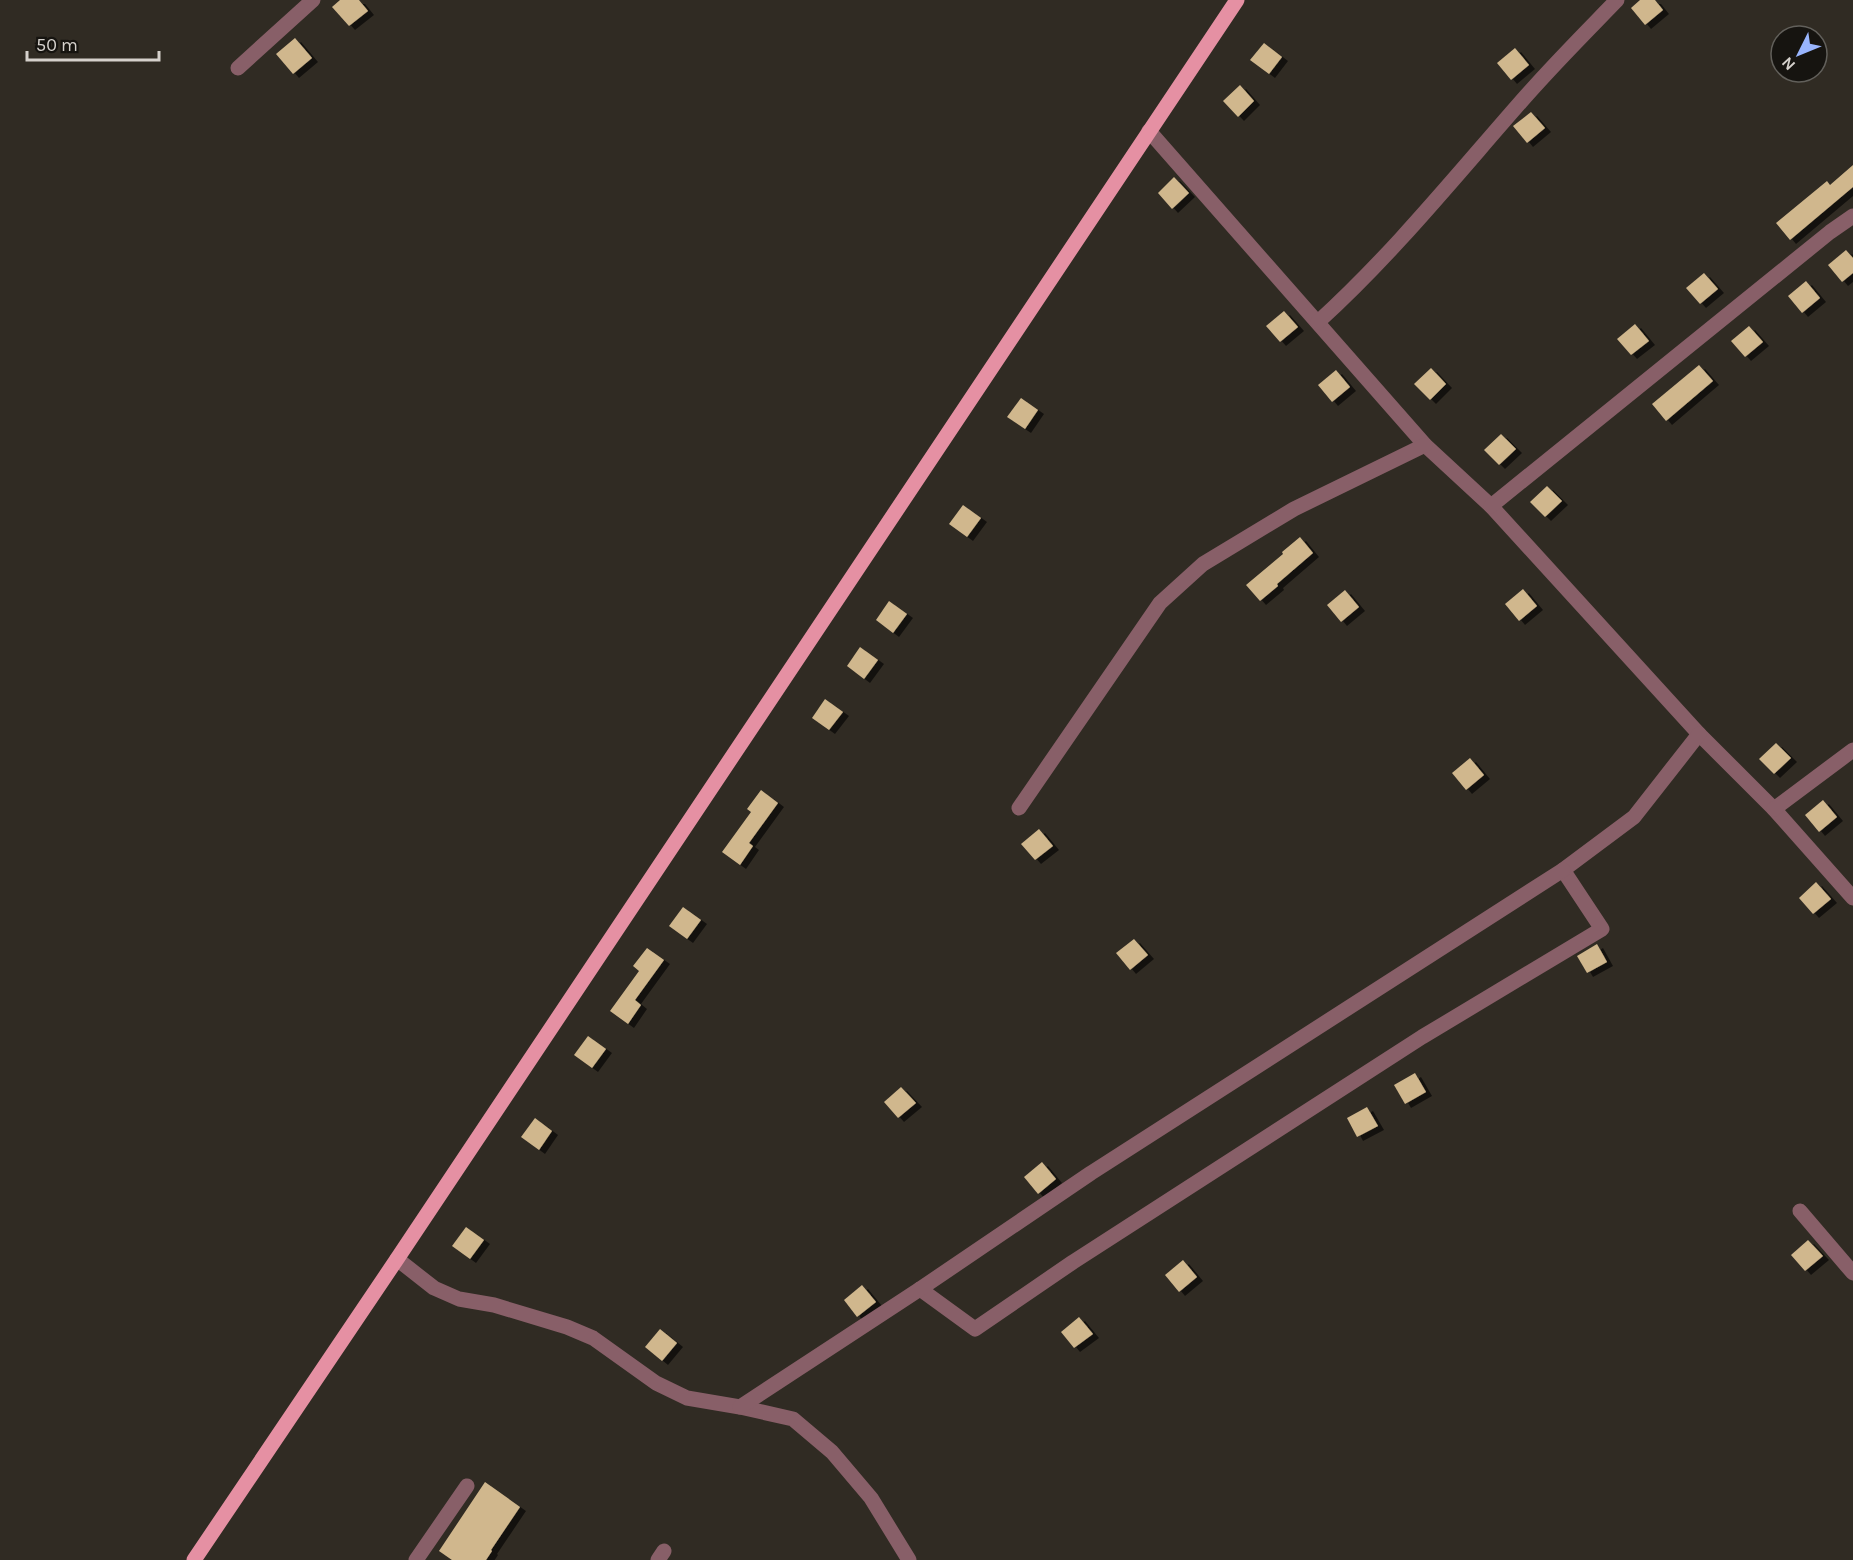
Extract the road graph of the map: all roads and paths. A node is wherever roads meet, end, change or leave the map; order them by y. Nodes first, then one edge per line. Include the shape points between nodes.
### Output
1 (313, 0) edge
2 (1237, 0) edge
3 (1617, 0) edge
4 (238, 68) dead end
5 (1149, 131) junction
6 (1853, 216) edge
7 (1318, 322) junction
8 (1425, 445) junction
9 (1491, 506) junction
10 (1699, 734) junction
11 (1853, 750) edge
12 (1019, 808) dead end
13 (1774, 809) junction
14 (1563, 870) junction
15 (1853, 898) edge
16 (1800, 1211) dead end
17 (397, 1259) junction
18 (1853, 1273) edge
19 (920, 1289) junction
20 (740, 1407) junction
21 (467, 1486) dead end
22 (194, 1560) edge
23 (416, 1560) edge
24 (909, 1560) edge

1 - 4 street
2 - 5 main road
3 - 7 street via 1527,94 1409,231
5 - 7 street
5 - 17 main road
6 - 9 street
7 - 8 street
8 - 9 street
8 - 12 street via 1293,509 1194,572 1160,603
9 - 10 street
10 - 13 street
10 - 14 street via 1634,817
11 - 13 street
13 - 15 street
14 - 19 street via 1091,1173
14 - 19 street via 1602,929 1422,1037 975,1329
16 - 18 street
17 - 20 street via 434,1288 459,1299 494,1305 593,1338 656,1383 687,1398
17 - 22 main road
19 - 20 street
20 - 24 street via 793,1419 832,1452 871,1498
21 - 23 street

